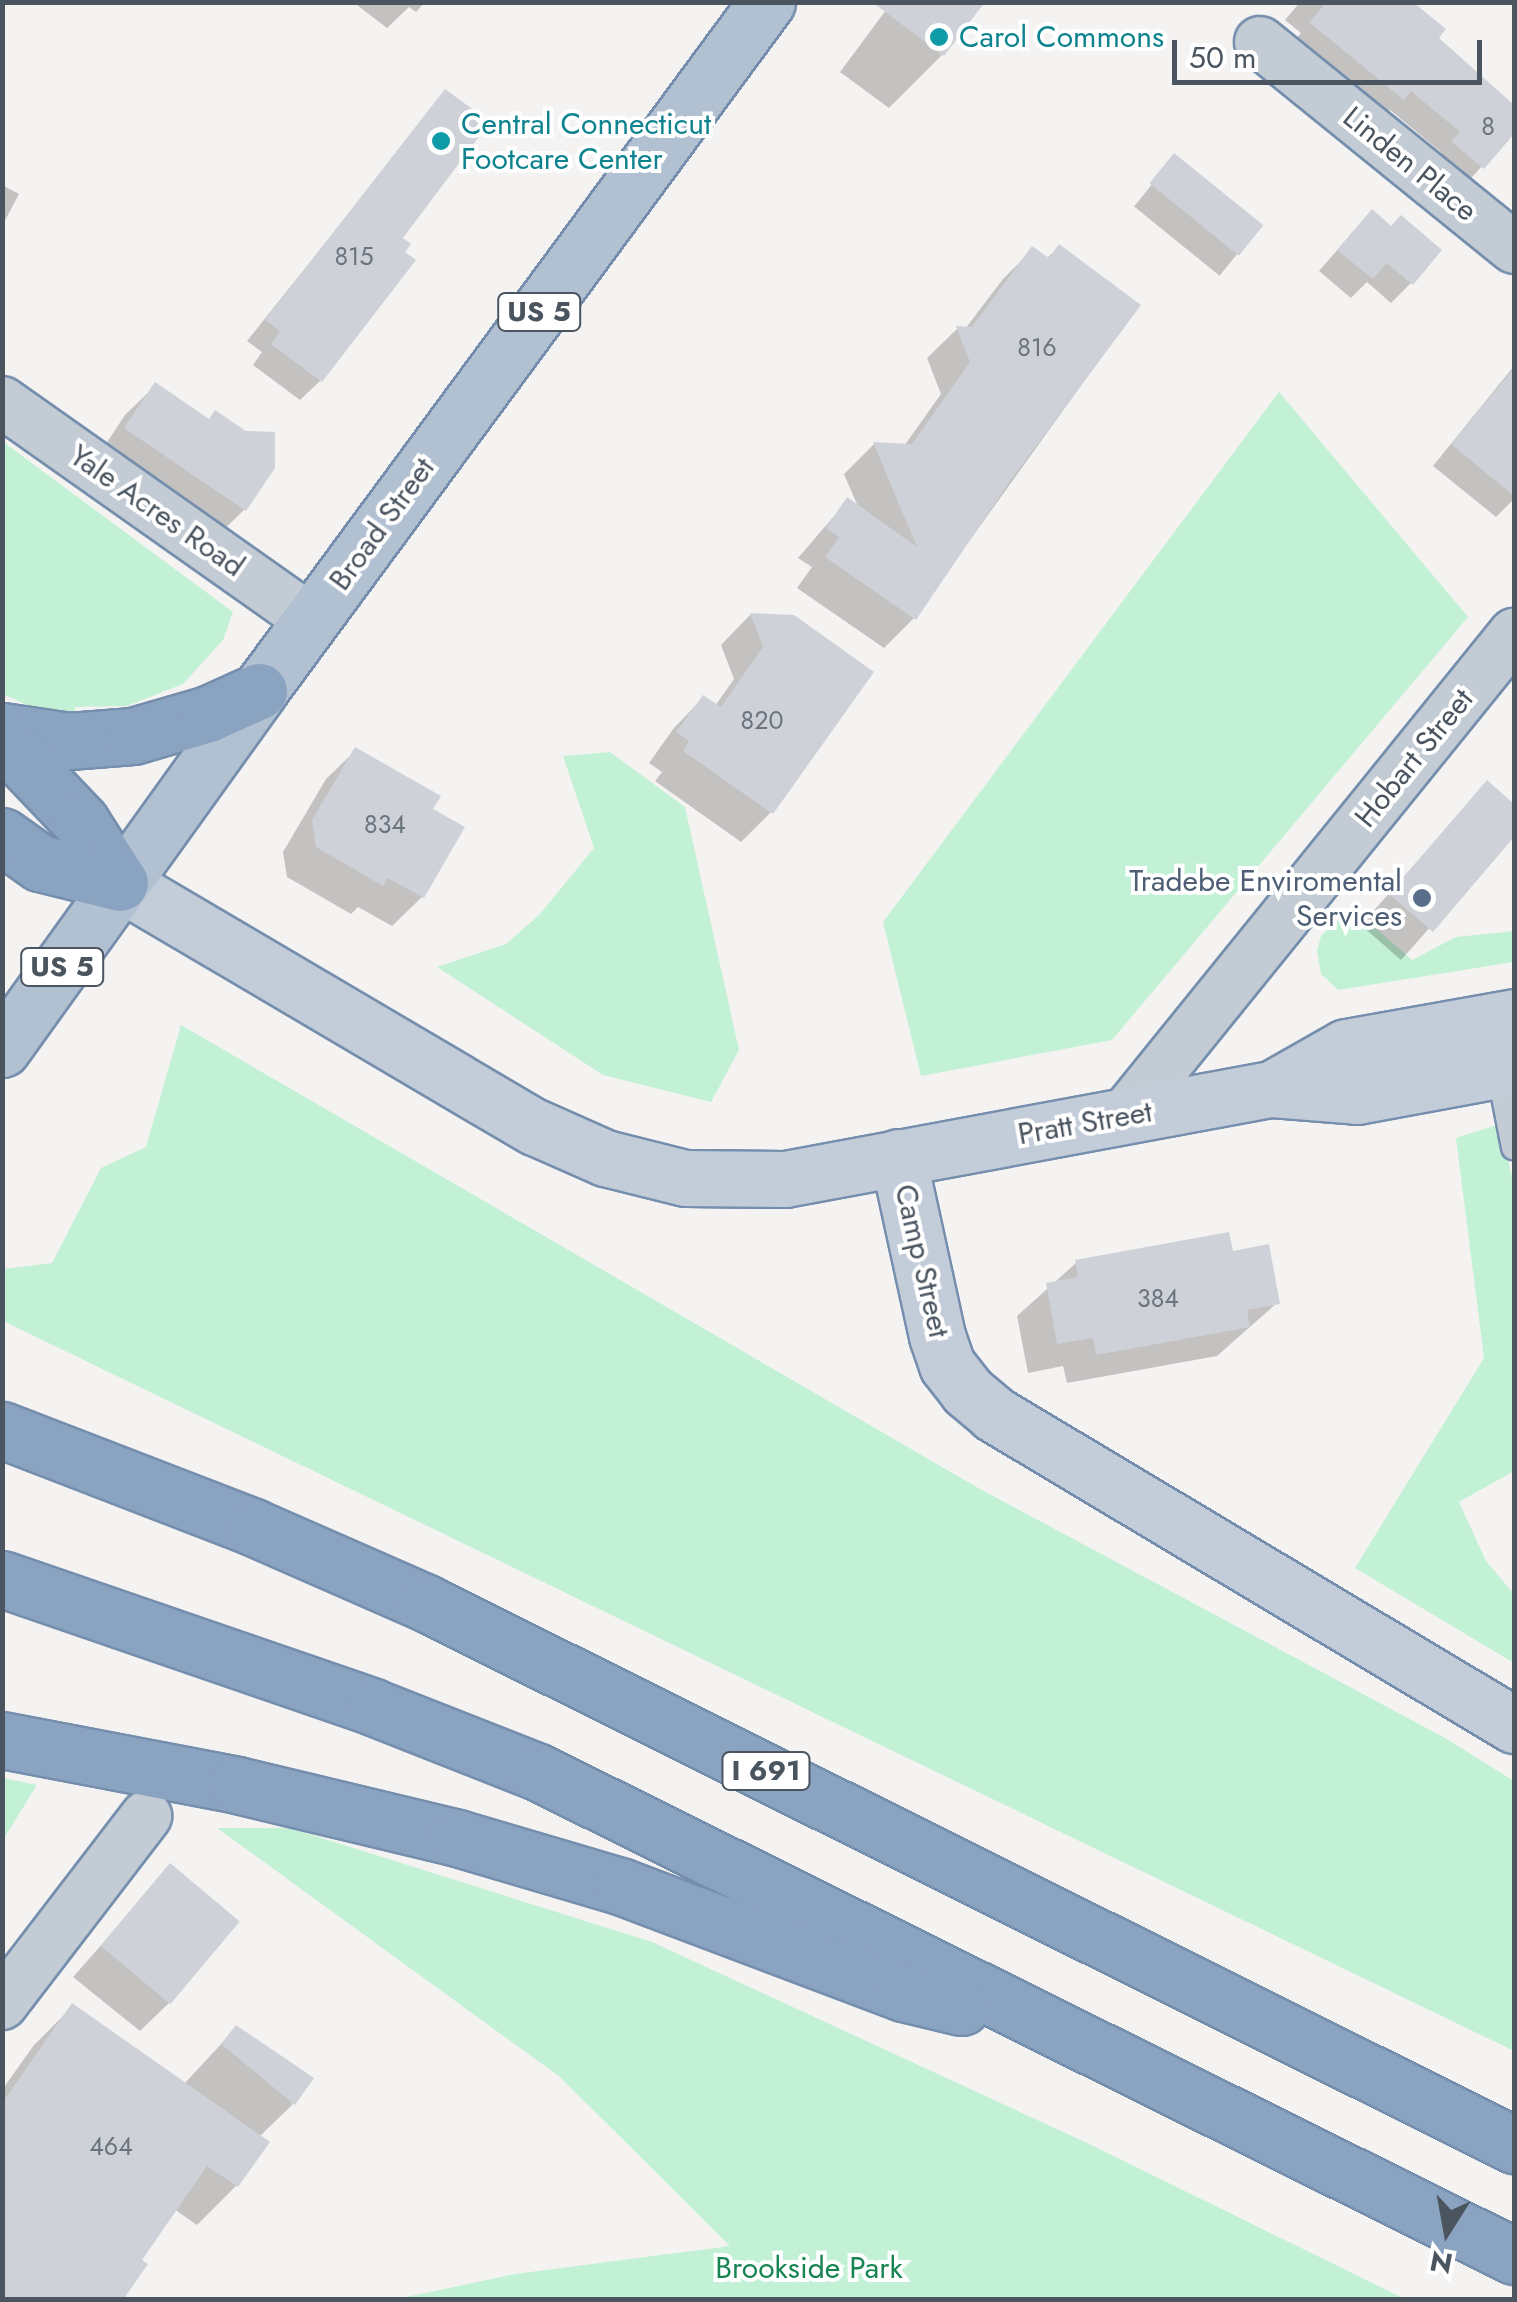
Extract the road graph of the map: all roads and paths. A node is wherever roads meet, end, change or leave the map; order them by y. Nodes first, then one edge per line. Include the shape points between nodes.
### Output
1 (768, 2) edge
2 (1260, 42) dead end
3 (1514, 248) edge
4 (2, 402) edge
5 (312, 620) junction
6 (1514, 634) edge
7 (258, 691) junction
8 (2, 730) edge
9 (2, 739) edge
10 (2, 836) edge
11 (120, 883) junction
12 (1505, 1043) edge
13 (2, 1050) edge
14 (1124, 1115) junction
15 (1514, 1148) edge
16 (898, 1158) junction
17 (2, 1430) edge
18 (2, 1579) edge
19 (1514, 1725) edge
20 (2, 1740) edge
21 (146, 1816) dead end
22 (2, 2004) edge
23 (1038, 2019) junction
24 (1514, 2144) edge
25 (1514, 2256) edge

1 - 5 main road, Broad Street / US 5
2 - 3 street, Linden Place
4 - 5 street, Yale Acres Road
5 - 7 main road, Broad Street / US 5
6 - 14 street, Hobart Street
7 - 8 highway via 132,736 69,741
7 - 11 main road, Broad Street / US 5
9 - 11 highway via 75,815
10 - 11 highway via 40,863
11 - 13 main road, Broad Street / US 5
11 - 16 street, Camp Street via 534,1127 605,1158 685,1178 746,1181
12 - 14 street, Pratt Street via 1357,1096 1272,1089
12 - 15 lane
14 - 16 street, Pratt Street
16 - 19 street, Camp Street via 937,1336 947,1365 968,1391 1024,1432
17 - 24 highway, I 691 via 253,1527 426,1603
18 - 23 highway via 340,1695 522,1766
20 - 23 highway via 457,1838 675,1905 903,1993
21 - 22 street
23 - 25 highway

